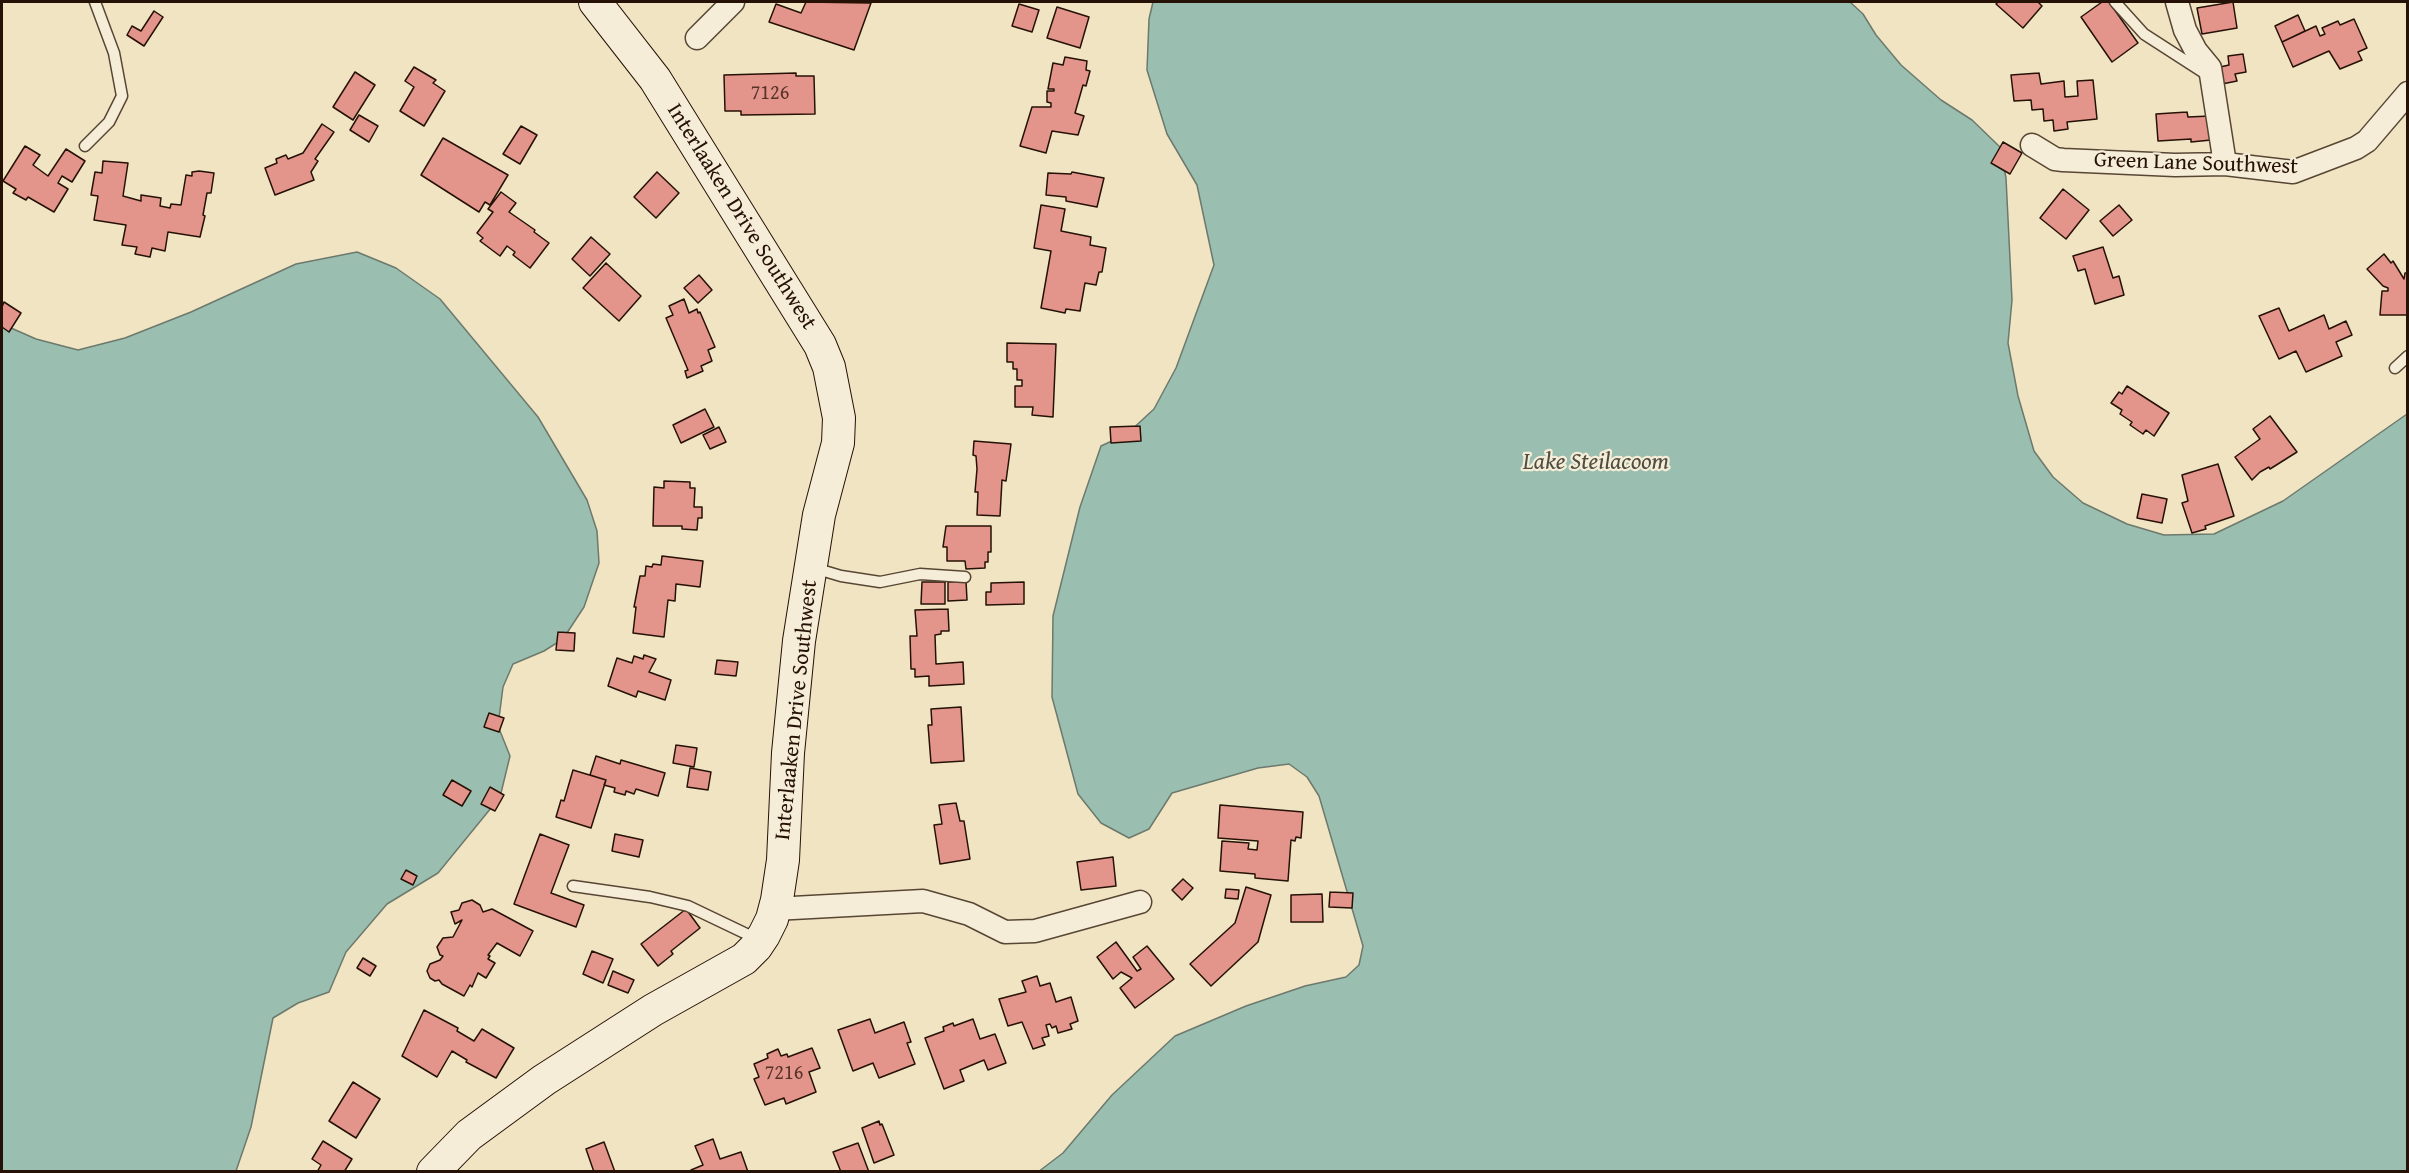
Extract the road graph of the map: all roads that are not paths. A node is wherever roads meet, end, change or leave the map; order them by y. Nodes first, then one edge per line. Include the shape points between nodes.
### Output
1 (95, 2) edge
2 (595, 2) edge
3 (733, 2) edge
4 (2115, 2) edge
5 (2177, 2) edge
6 (697, 38) dead end
7 (2211, 78) junction
8 (2408, 93) edge
9 (2032, 145) dead end
10 (85, 146) dead end
11 (2225, 164) junction
12 (2408, 356) edge
13 (2395, 368) dead end
14 (811, 567) junction
15 (965, 577) dead end
16 (573, 886) dead end
17 (1140, 902) dead end
18 (774, 909) junction
19 (760, 940) junction
20 (433, 1172) edge

1 - 10 lane via 114,53 122,96 109,122
2 - 14 street, Interlaaken Drive Southwest via 655,79 820,345 829,367 839,418 838,443 819,515
3 - 6 street
4 - 7 lane via 2144,34
5 - 7 street via 2185,30 2210,68
7 - 11 street
8 - 11 street, Green Lane Southwest via 2367,141 2342,155 2293,172
9 - 11 street, Green Lane Southwest via 2063,160
12 - 13 lane
14 - 15 lane via 880,582 920,574
14 - 18 street, Interlaaken Drive Southwest via 799,641 783,860
16 - 19 lane via 688,906
17 - 18 street via 1035,931 1005,932 969,914 923,901
18 - 19 street, Interlaaken Drive Southwest
19 - 20 street, Interlaaken Drive Southwest via 744,958 653,1010 504,1107

